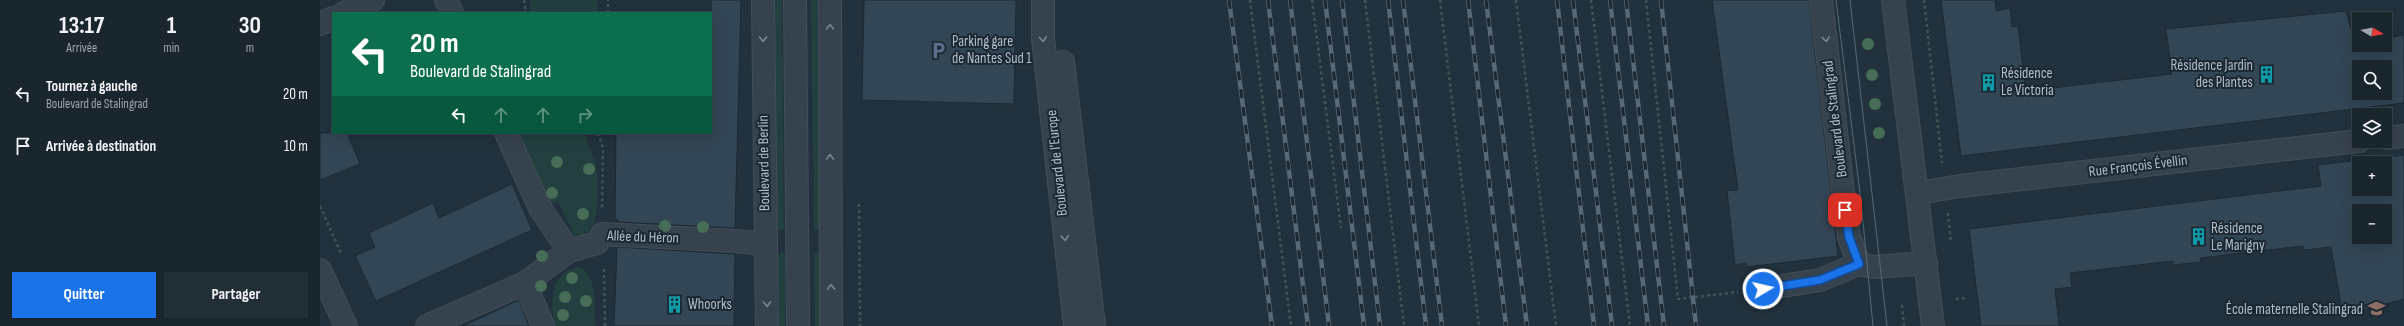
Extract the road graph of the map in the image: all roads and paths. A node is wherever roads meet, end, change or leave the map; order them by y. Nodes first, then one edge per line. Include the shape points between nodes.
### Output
1 (373, 0) edge
2 (446, 0) edge
3 (524, 0) edge
4 (608, 0) edge
5 (763, 0) edge
6 (795, 0) edge
7 (830, 0) edge
8 (1043, 0) edge
9 (1250, 0) edge
10 (1312, 0) edge
11 (1365, 0) edge
12 (1440, 0) edge
13 (1516, 0) edge
14 (1591, 0) edge
15 (1646, 0) edge
16 (1821, 0) edge
17 (1894, 0) edge
18 (346, 12) edge
19 (452, 12) edge
20 (526, 12) edge
21 (608, 12) edge
22 (332, 18) edge
23 (320, 24) edge
24 (1064, 62) dead end
25 (506, 134) edge
26 (598, 134) edge
27 (2404, 136) edge
28 (2392, 137) edge
29 (2352, 142) edge
30 (1918, 193) junction
31 (1340, 228) dead end
32 (602, 234) junction
33 (765, 244) junction
34 (569, 251) junction
35 (1926, 263) junction
36 (1859, 264) junction
37 (320, 270) edge
38 (526, 283) junction
39 (1763, 289) joint
40 (1902, 306) dead end
41 (346, 326) edge
42 (427, 326) edge
43 (544, 326) edge
44 (605, 326) edge
45 (767, 326) edge
46 (798, 326) edge
47 (831, 326) edge
48 (1075, 326) edge
49 (1094, 326) edge
50 (1291, 326) edge
51 (1404, 326) edge
52 (1479, 326) edge
53 (1556, 326) edge
54 (1630, 326) edge
55 (1904, 326) edge
56 (1933, 326) edge

1 - 18 street
2 - 19 street
3 - 20 path
4 - 21 path
5 -> 33 street, Boulevard de Berlin
6 - 46 street
47 -> 7 street
8 -> 48 street, Boulevard de l'Europe via 1043,38
9 - 50 path
10 - 31 path
11 - 51 path
12 - 52 path
13 - 53 path
14 - 54 path
15 - 39 path via 1678,299
16 -> 36 street, Boulevard de Stalingrad via 1845,210 1849,237
17 - 30 street
22 - 23 street
24 - 49 street
25 - 34 street via 540,208
26 - 32 path via 603,148
27 - 28 street
29 - 30 street, Rue François Évellin via 1960,186
30 - 35 street
32 - 33 street, Allée du Héron
32 - 34 street, Allée du Héron via 597,243
32 - 44 path
33 -> 45 street, Boulevard de Berlin
34 - 38 street, Allée du Héron
35 - 36 street via 1874,267
35 - 56 street
36 - 39 street via 1820,280
37 - 41 street
38 - 42 street, Allée du Héron
38 - 43 street
40 - 55 path

